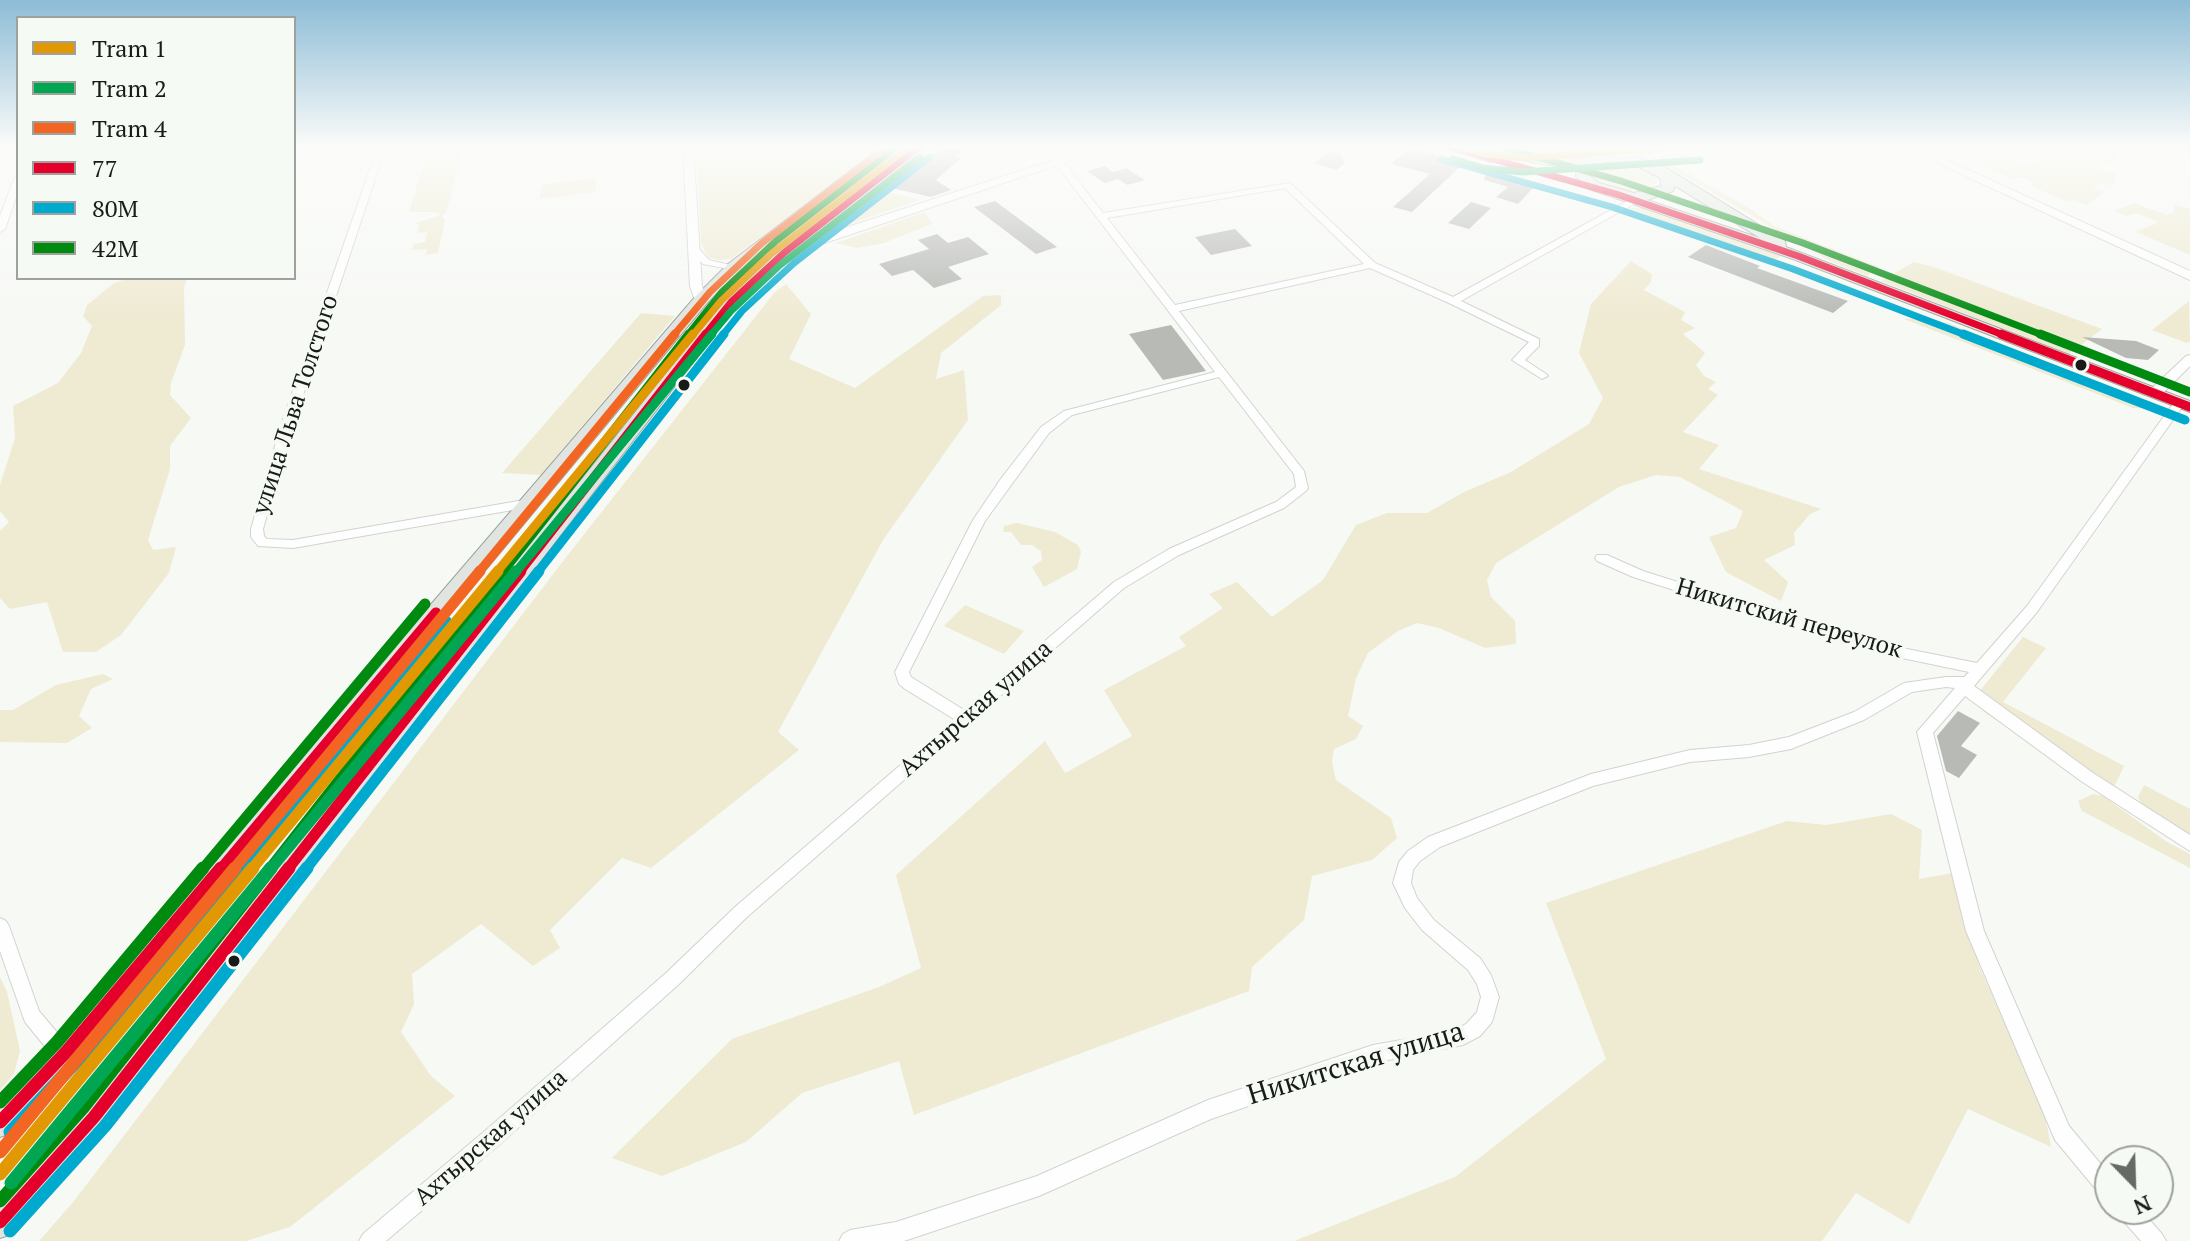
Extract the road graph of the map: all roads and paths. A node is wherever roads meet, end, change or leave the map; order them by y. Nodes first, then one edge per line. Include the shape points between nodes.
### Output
1 (9, 204) edge
2 (362, 204) edge
3 (692, 204) edge
4 (816, 204) edge
5 (847, 204) edge
6 (931, 204) edge
7 (1091, 204) edge
8 (1173, 204) edge
9 (1307, 204) edge
10 (1629, 204) edge
11 (1643, 204) edge
12 (1717, 204) edge
13 (2033, 204) edge
14 (1100, 216) junction
15 (0, 229) edge
16 (695, 250) junction
17 (785, 252) junction
18 (1798, 256) junction
19 (1371, 265) junction
20 (734, 267) junction
21 (2190, 276) edge
22 (701, 300) junction
23 (1453, 301) junction
24 (1172, 309) junction
25 (2190, 359) edge
26 (1223, 373) junction
27 (1542, 376) dead end
28 (2155, 393) junction
29 (2184, 405) edge
30 (530, 503) junction
31 (1602, 558) dead end
32 (1980, 669) junction
33 (1965, 684) junction
34 (965, 718) junction
35 (2190, 844) edge
36 (0, 926) edge
37 (67, 1051) junction
38 (0, 1122) edge
39 (2094, 1172) edge
40 (0, 1222) edge
41 (2140, 1225) edge
42 (370, 1241) edge
43 (850, 1241) edge
44 (2155, 1241) edge

1 - 15 street
2 - 30 street, улица Льва Толстого via 287,425 258,537 263,543 293,544
3 - 16 street
4 - 20 main road
5 - 17 main road
6 - 17 main road
7 - 14 street, Ахтырская улица
8 - 14 street
9 - 19 street
10 - 23 street
11 - 18 main road
12 - 18 main road
13 - 21 main road
14 - 24 street, Ахтырская улица
16 - 20 street via 706,262
16 - 22 street
17 - 20 main road via 758,255
17 - 40 main road via 732,301 94,1117
18 - 28 main road
19 - 23 street
19 - 24 street
20 - 22 main road
22 - 30 main road
23 - 27 street via 1535,341 1518,360
24 - 26 street, Ахтырская улица
25 - 28 street
26 - 34 street via 1068,413 1045,430 1004,483 979,520 902,672 910,685
26 - 34 street, Ахтырская улица via 1300,474 1302,488 1280,505 1174,552 1119,585
28 - 29 main road
29 - 32 street via 2032,609
30 - 37 main road
31 - 32 street, Никитский переулок via 1767,615
32 - 33 street
33 - 35 street via 2078,771
33 - 39 street via 1925,732 1975,931 2062,1133
33 - 43 street, Никитская улица via 1909,687 1859,716 1791,743 1690,756 1591,780 1434,842 1405,867 1402,883 1428,925 1474,964 1485,981 1490,997 1485,1016 1473,1030 1456,1039 1358,1059 1208,1110 1039,1186 896,1233
34 - 42 street, Ахтырская улица
36 - 37 street via 32,1016
37 - 38 main road
41 - 44 street

